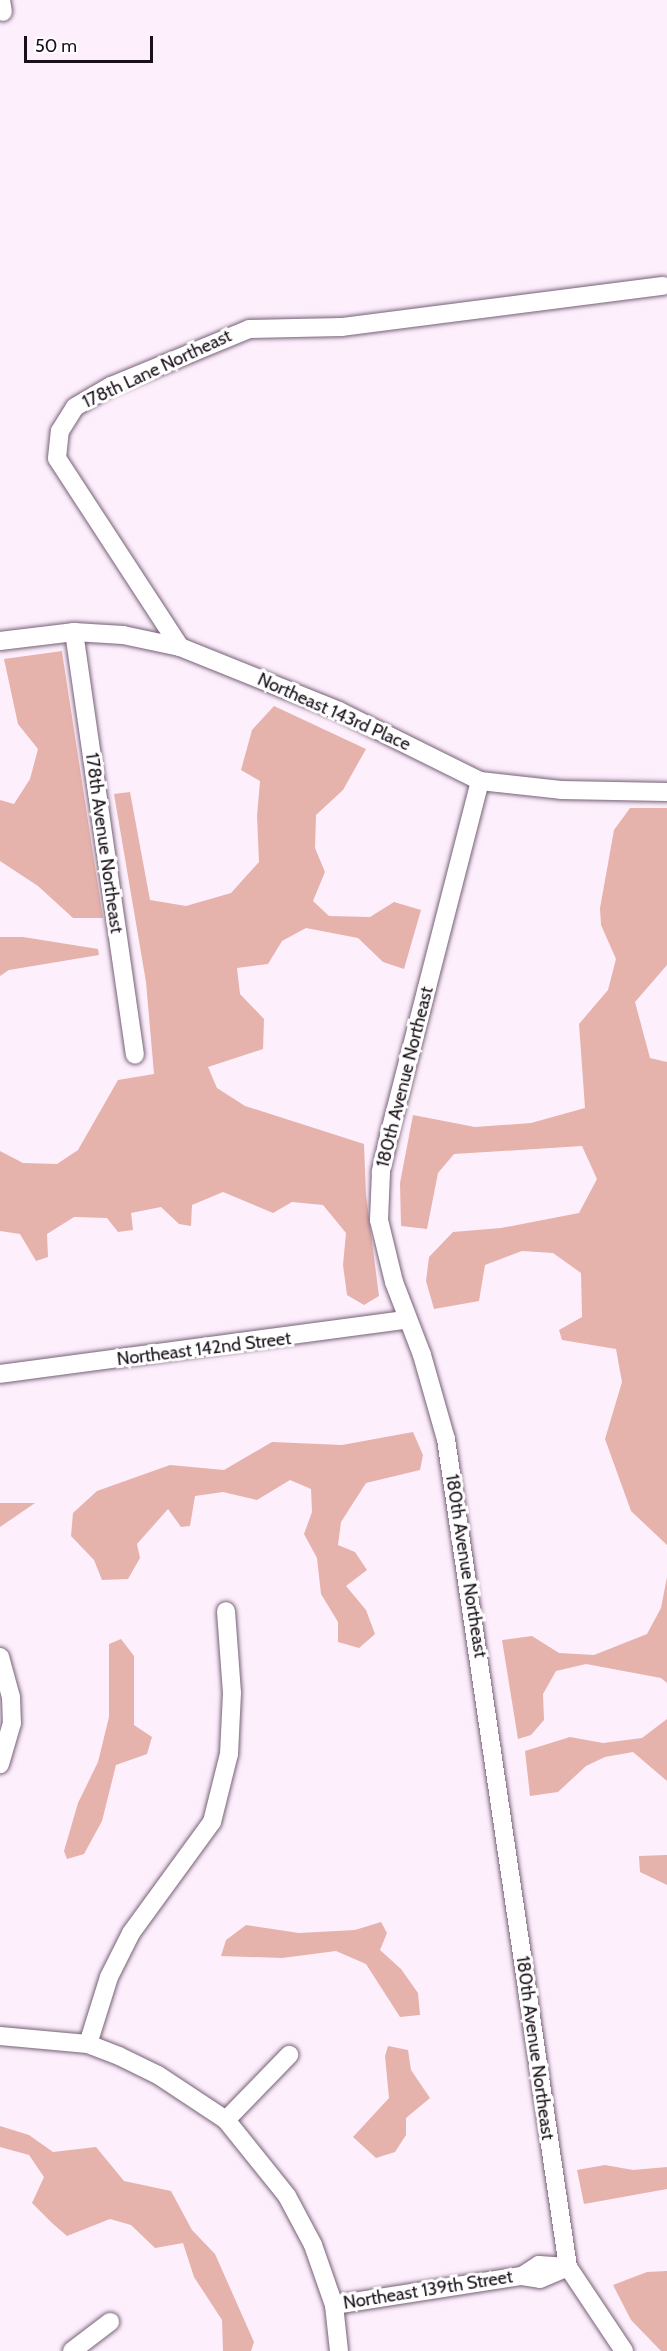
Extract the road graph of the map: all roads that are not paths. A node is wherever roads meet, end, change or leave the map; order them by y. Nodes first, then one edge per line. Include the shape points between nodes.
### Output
1 (663, 286) dead end
2 (74, 632) junction
3 (0, 641) edge
4 (180, 647) junction
5 (480, 782) junction
6 (667, 792) edge
7 (135, 1055) dead end
8 (407, 1320) junction
9 (0, 1374) edge
10 (226, 1611) dead end
11 (0, 1657) edge
12 (0, 1764) edge
13 (0, 2036) edge
14 (88, 2044) junction
15 (289, 2055) dead end
16 (226, 2120) junction
17 (568, 2267) junction
18 (334, 2305) junction
19 (110, 2322) dead end
20 (72, 2351) edge
21 (339, 2351) edge
22 (624, 2351) edge

1 - 4 street, 178th Lane Northeast via 342,327 249,329 229,334 111,386 75,406 60,431 57,458
2 - 3 street, Northeast 143rd Place
2 - 4 street, Northeast 143rd Place via 123,635
2 - 7 street, 178th Avenue Northeast
4 - 5 street, Northeast 143rd Place via 339,711
5 - 6 street, Northeast 143rd Place via 561,790
5 - 8 street, 180th Avenue Northeast via 381,1172 379,1220
8 - 9 street, Northeast 142nd Street
8 - 17 street, 180th Avenue Northeast via 425,1365 446,1440
10 - 14 street via 232,1693 229,1754 212,1822 131,1933 109,1977
11 - 12 street via 11,1697 12,1723
13 - 14 street
14 - 16 street via 159,2075
15 - 16 street
16 - 18 street via 287,2196 313,2245
17 - 18 street, Northeast 139th Street via 539,2265 522,2276
17 - 22 street, 180th Avenue Northeast
18 - 21 street
19 - 20 street

